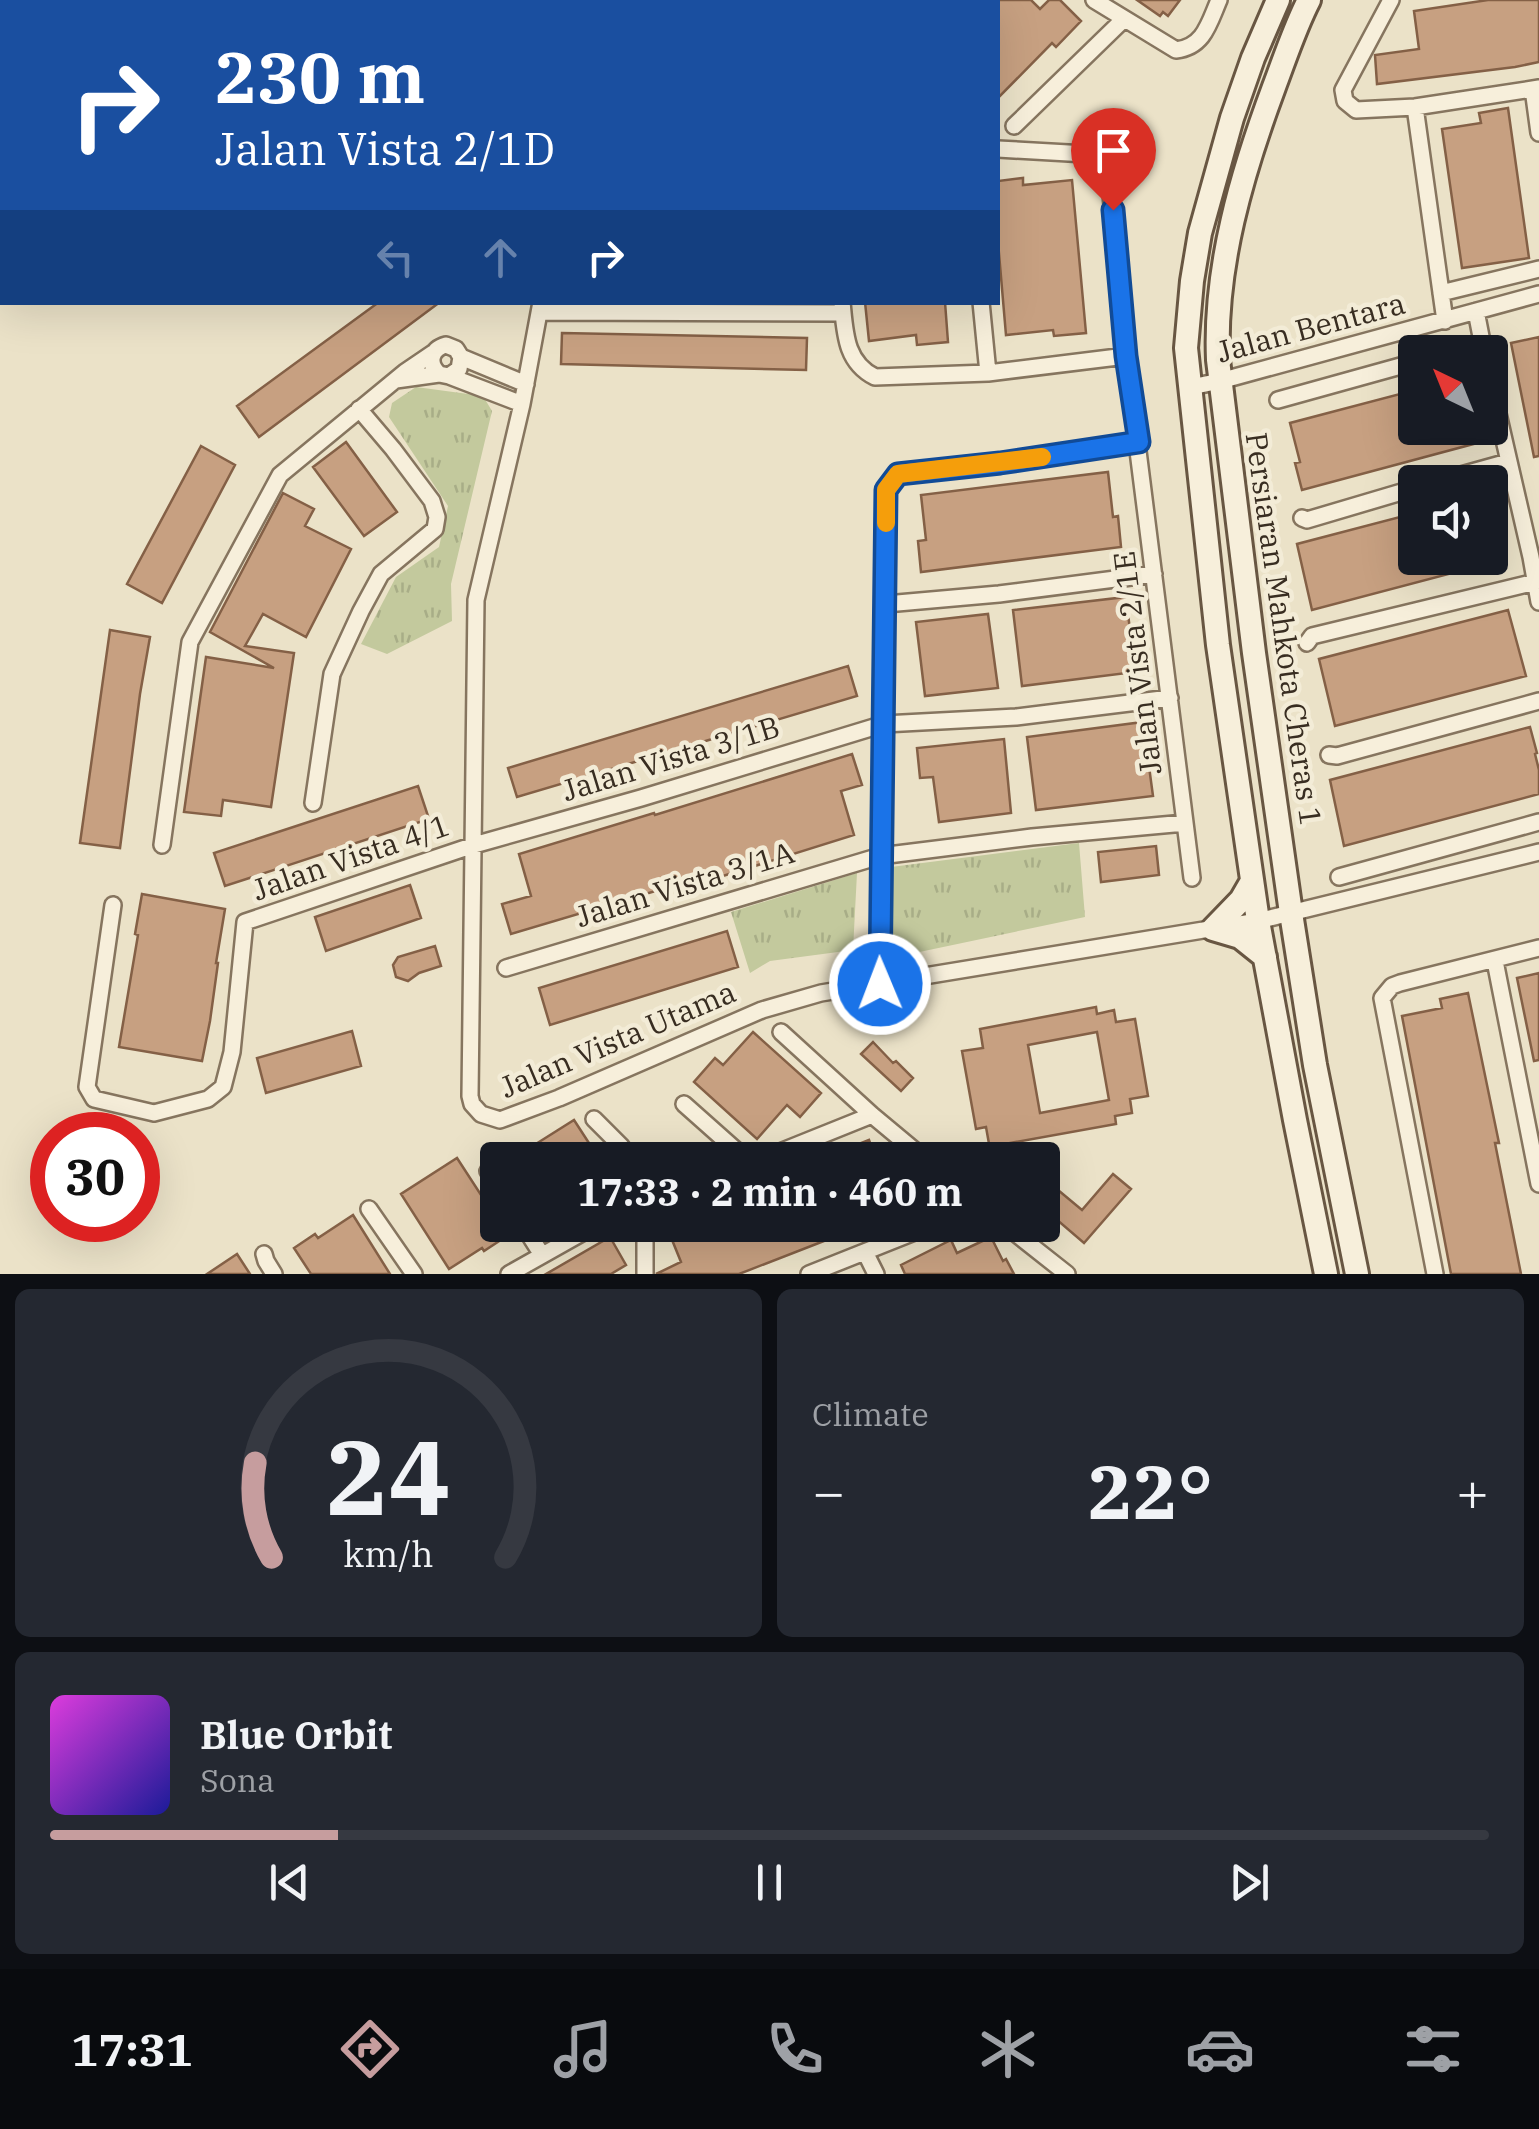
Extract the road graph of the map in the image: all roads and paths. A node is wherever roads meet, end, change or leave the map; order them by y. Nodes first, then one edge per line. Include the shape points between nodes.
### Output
1 (1094, 0) edge
2 (1219, 0) edge
3 (1278, 0) edge
4 (1309, 0) edge
5 (1391, 0) edge
6 (1124, 20) junction
7 (1536, 88) edge
8 (1415, 108) junction
9 (1014, 126) dead end
10 (1539, 134) edge
11 (1000, 149) edge
12 (1539, 268) edge
13 (1441, 294) junction
14 (1539, 294) edge
15 (981, 305) edge
16 (540, 307) edge
17 (843, 308) edge
18 (1476, 311) junction
19 (1445, 321) junction
20 (1481, 335) edge
21 (433, 353) junction
22 (1126, 356) junction
23 (461, 357) junction
24 (1398, 366) edge
25 (988, 373) junction
26 (444, 375) junction
27 (396, 380) junction
28 (1220, 381) junction
29 (526, 384) junction
30 (1191, 387) junction
31 (1278, 400) dead end
32 (522, 404) junction
33 (359, 409) junction
34 (1139, 442) junction
35 (1504, 445) edge
36 (1508, 462) junction
37 (1497, 465) edge
38 (1398, 493) edge
39 (1302, 518) dead end
40 (1154, 574) junction
41 (1535, 582) junction
42 (1539, 602) edge
43 (886, 604) junction
44 (1307, 643) dead end
45 (1170, 698) junction
46 (1539, 700) edge
47 (884, 724) junction
48 (1328, 755) dead end
49 (313, 803) dead end
50 (1539, 822) edge
51 (1185, 823) junction
52 (474, 845) junction
53 (162, 846) dead end
54 (1539, 852) edge
55 (880, 856) junction
56 (1339, 877) dead end
57 (1192, 878) dead end
58 (1252, 881) junction
59 (113, 905) dead end
60 (1292, 913) junction
61 (1258, 921) junction
62 (1214, 929) junction
63 (1539, 948) edge
64 (1265, 957) junction
65 (1495, 961) junction
66 (506, 968) dead end
67 (880, 984) junction
68 (781, 1032) dead end
69 (684, 1104) dead end
70 (872, 1115) junction
71 (594, 1119) dead end
72 (617, 1142) edge
73 (727, 1142) edge
74 (805, 1142) edge
75 (904, 1142) edge
76 (1538, 1176) edge
77 (369, 1208) dead end
78 (534, 1242) edge
79 (565, 1242) edge
80 (645, 1242) edge
81 (890, 1242) edge
82 (1026, 1242) edge
83 (865, 1252) junction
84 (264, 1254) dead end
85 (542, 1255) junction
86 (274, 1274) edge
87 (414, 1274) edge
88 (508, 1274) edge
89 (646, 1274) edge
90 (809, 1274) edge
91 (876, 1274) edge
92 (1066, 1274) edge
93 (1326, 1274) edge
94 (1357, 1274) edge
95 (1436, 1274) edge

1 - 6 street
2 - 6 street via 1201,40 1188,49 1176,50
3 - 30 main road, Persiaran Mahkota Cheras 1 via 1232,118 1200,233 1187,328
4 - 28 main road, Persiaran Mahkota Cheras 1 via 1264,113 1230,232 1216,322
5 - 8 street via 1342,90 1356,110
6 - 9 street
7 - 8 street
7 - 10 street
8 - 13 street
11 - 22 street, Jalan Vista 2/1E via 1101,158 1109,173
12 - 13 street
13 - 19 street
14 - 18 street, Jalan Bentara
15 - 25 street
16 - 17 street
16 - 29 street, Jalan Vista Utama
17 - 25 street via 851,355 874,377
18 - 19 street, Jalan Bentara
18 - 20 street
19 - 28 street, Jalan Bentara
21 - 23 street via 446,346
21 - 26 street via 432,365
21 - 27 street
22 - 25 street
22 - 34 street, Jalan Vista 2/1E
23 - 26 street via 459,369
23 - 29 street
24 - 31 street
26 - 27 street
26 - 32 street
27 - 33 street
28 - 30 street, Jalan Bentara
28 - 60 main road, Persiaran Mahkota Cheras 1
29 - 32 street, Jalan Vista Utama
30 - 58 main road, Persiaran Mahkota Cheras 1
32 - 52 street, Jalan Vista Utama via 476,600
33 - 49 street via 394,448 437,517 435,529 381,574 332,674
33 - 53 street via 280,475 190,642
34 - 40 street, Jalan Vista 2/1E
34 - 43 street via 898,474 886,490
35 - 36 street
36 - 37 street
36 - 41 street
38 - 39 street
40 - 43 street
40 - 45 street, Jalan Vista 2/1E
41 - 42 street
41 - 44 street via 1312,636
43 - 47 street
45 - 47 street, Jalan Vista 3/1B
45 - 51 street, Jalan Vista 2/1E
46 - 48 street
47 - 52 street, Jalan Vista 3/1B
47 - 55 street
50 - 56 street
51 - 55 street, Jalan Vista 3/1A
51 - 57 street, Jalan Vista 2/1E
52 - 59 street, Jalan Vista 4/1 via 245,922 223,1088 208,1099 154,1112 94,1100 87,1087
52 - 67 street, Jalan Vista Utama via 470,1096 476,1110 493,1120 762,1010
54 - 60 street, Jalan Vista Utama
55 - 66 street, Jalan Vista 3/1A
55 - 67 street
58 - 61 main road, Persiaran Mahkota Cheras 1
58 - 62 main road
60 - 61 street, Jalan Vista Utama
60 - 94 main road, Persiaran Mahkota Cheras 1
61 - 62 street, Jalan Vista Utama
61 - 64 main road, Persiaran Mahkota Cheras 1
62 - 64 main road
62 - 67 street, Jalan Vista Utama
63 - 65 street
64 - 93 main road, Persiaran Mahkota Cheras 1
65 - 76 street
65 - 95 street via 1392,986 1382,1006
68 - 70 street
69 - 73 street
70 - 74 street
70 - 75 street
71 - 72 street
77 - 87 street
78 - 85 street
79 - 85 street
80 - 89 street
81 - 83 street
82 - 92 street
83 - 90 street
83 - 91 street
84 - 86 street
85 - 88 street

